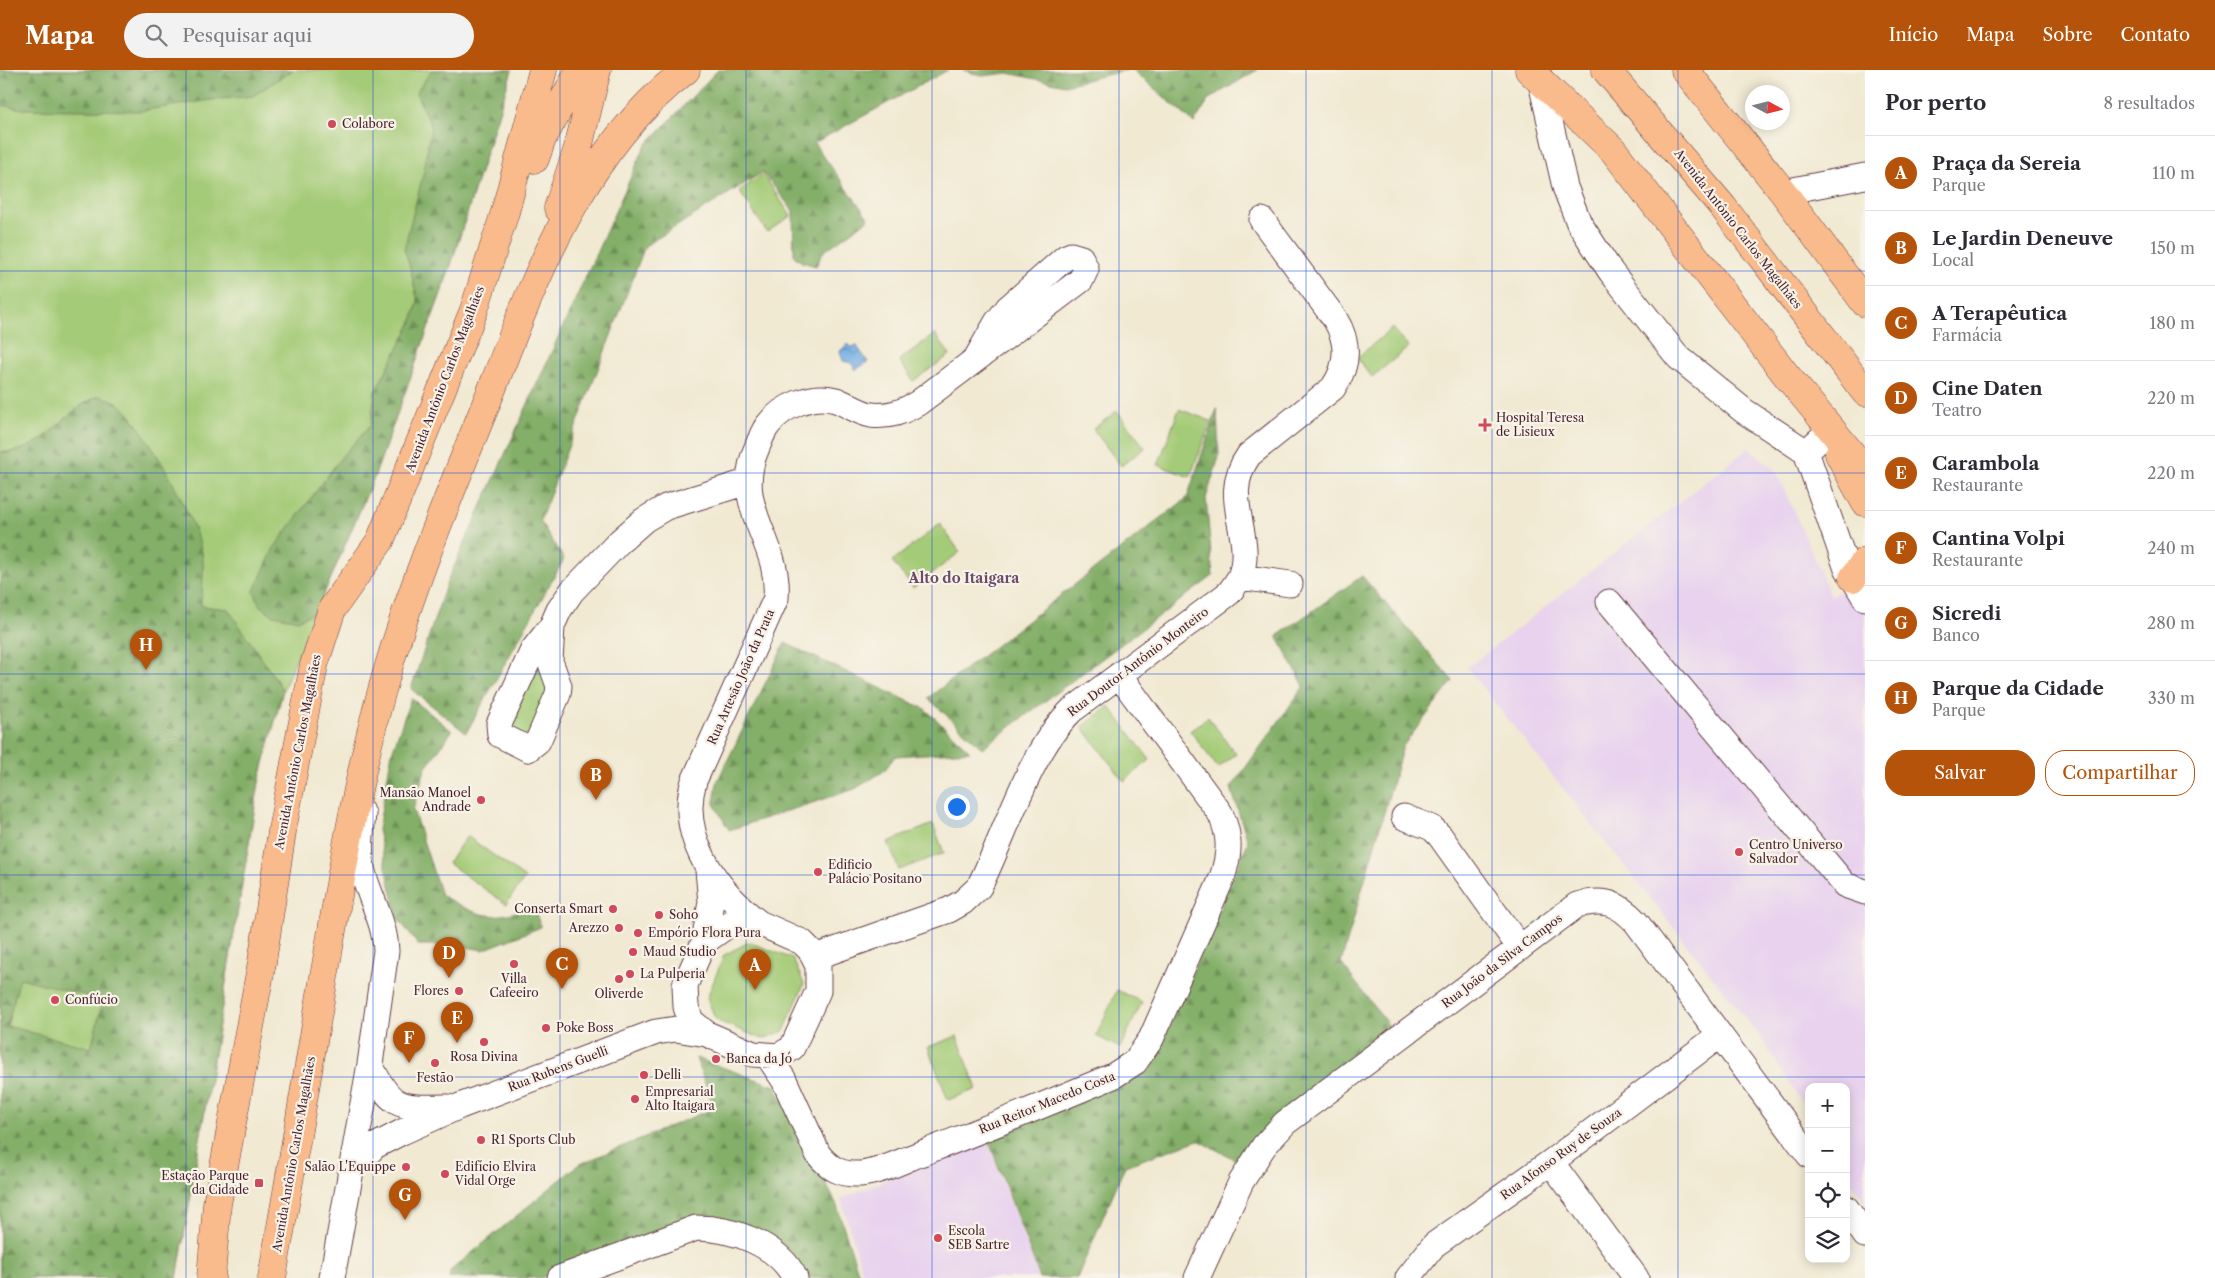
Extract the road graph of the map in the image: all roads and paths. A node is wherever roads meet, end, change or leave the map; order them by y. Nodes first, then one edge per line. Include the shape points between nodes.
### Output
1 (543, 70) edge
2 (580, 70) edge
3 (598, 70) edge
4 (686, 70) edge
5 (1606, 70) edge
6 (1685, 70) edge
7 (1534, 74) edge
8 (1865, 176) edge
9 (1783, 192) junction
10 (1262, 220) dead end
11 (535, 281) junction
12 (1865, 303) edge
13 (977, 357) dead end
14 (1787, 376) junction
15 (1865, 392) edge
16 (1827, 432) junction
17 (1806, 452) junction
18 (1865, 470) edge
19 (747, 482) junction
20 (1865, 502) edge
21 (380, 542) junction
22 (1862, 576) edge
23 (1240, 578) junction
24 (1290, 584) dead end
25 (1609, 602) dead end
26 (552, 626) dead end
27 (1119, 676) junction
28 (371, 734) junction
29 (1404, 817) dead end
30 (708, 870) junction
31 (1865, 892) edge
32 (759, 923) junction
33 (704, 942) junction
34 (1520, 948) junction
35 (815, 957) junction
36 (685, 985) junction
37 (656, 1032) junction
38 (707, 1034) junction
39 (1720, 1036) junction
40 (768, 1056) junction
41 (370, 1064) junction
42 (460, 1106) junction
43 (1805, 1150) edge
44 (1551, 1162) junction
45 (352, 1168) junction
46 (217, 1204) junction
47 (1850, 1213) edge
48 (1865, 1234) edge
49 (1417, 1273) edge
50 (199, 1278) edge
51 (211, 1278) edge
52 (272, 1278) edge
53 (332, 1278) edge
54 (560, 1278) edge
55 (795, 1278) edge
56 (1197, 1278) edge
57 (1636, 1278) edge

1 - 21 main road, Avenida Antônio Carlos Magalhães via 508,203 474,310
2 - 21 main road via 542,138 432,457
3 - 11 main road via 578,148
4 - 11 main road, Avenida Antônio Carlos Magalhães via 629,122 602,157
5 - 15 main road, Avenida Antônio Carlos Magalhães via 1723,207
6 - 9 main road
7 - 14 main road via 1613,150
7 - 17 street via 1565,187 1579,223 1611,272 1678,357 1744,411
8 - 9 street
9 - 12 main road
10 - 23 street via 1335,319 1344,333 1346,346 1345,362 1332,388 1249,455 1241,467 1236,483 1243,548
11 - 28 main road, Avenida Antônio Carlos Magalhães via 424,561 388,669
13 - 19 street via 918,403 893,414 869,415 835,400 821,399 786,408 774,416 766,428 752,457
14 - 16 main road
14 - 18 main road
16 - 17 street
16 - 20 main road
17 - 22 street via 1846,566
19 - 26 street via 666,507 644,520 572,591
19 - 30 street, Rua Artesão João da Prata via 776,572 776,598 689,795 692,825
21 - 46 main road, Avenida Antônio Carlos Magalhães via 332,609 314,665
23 - 24 street
23 - 27 street, Rua Doutor Antônio Monteiro via 1229,593
25 - 31 street via 1845,885
27 - 35 street, Rua Doutor Antônio Monteiro via 1056,725 1033,766 979,887 963,902 949,910
27 - 40 street, Rua Reitor Macedo Costa via 1220,813 1230,843 1222,878 1151,1039 1135,1062 1114,1076 876,1170 856,1174 837,1172 826,1165 784,1080
28 - 41 street, Avenida Antônio Carlos Magalhães via 360,841 363,875 385,936 386,951
28 - 52 main road, Avenida Antônio Carlos Magalhães via 347,836
29 - 34 street via 1432,828 1440,836
30 - 32 street, Rua Artesão João da Prata via 718,886
30 - 33 street, Rua Artesão João da Prata via 711,902
32 - 33 street via 731,924
32 - 35 street via 802,942
33 - 36 street
34 - 39 street, Rua João da Silva Campos via 1577,906 1593,901 1624,909
34 - 56 street, Rua João da Silva Campos via 1285,1123 1264,1146 1241,1182
35 - 40 street via 818,991 792,1048 780,1056
36 - 37 street
36 - 38 street via 684,1000 691,1021
37 - 38 street, Rua Rubens Guelli via 682,1029
37 - 42 street, Rua Rubens Guelli
38 - 40 street via 753,1054
39 - 43 street, Rua João da Silva Campos
39 - 44 street, Rua Afonso Ruy de Souza
41 - 42 street, Rua Rubens Guelli via 388,1096 397,1102 420,1108
41 - 45 street, Avenida Antônio Carlos Magalhães
42 - 45 street, Rua Rubens Guelli via 386,1139
44 - 49 street, Rua Afonso Ruy de Souza via 1434,1245
44 - 57 street
45 - 53 street, Avenida Antônio Carlos Magalhães
46 - 50 street, Avenida Antônio Carlos Magalhães
46 - 51 main road, Avenida Antônio Carlos Magalhães
47 - 48 street
54 - 55 street via 696,1228 705,1228 731,1232 768,1248 791,1269

